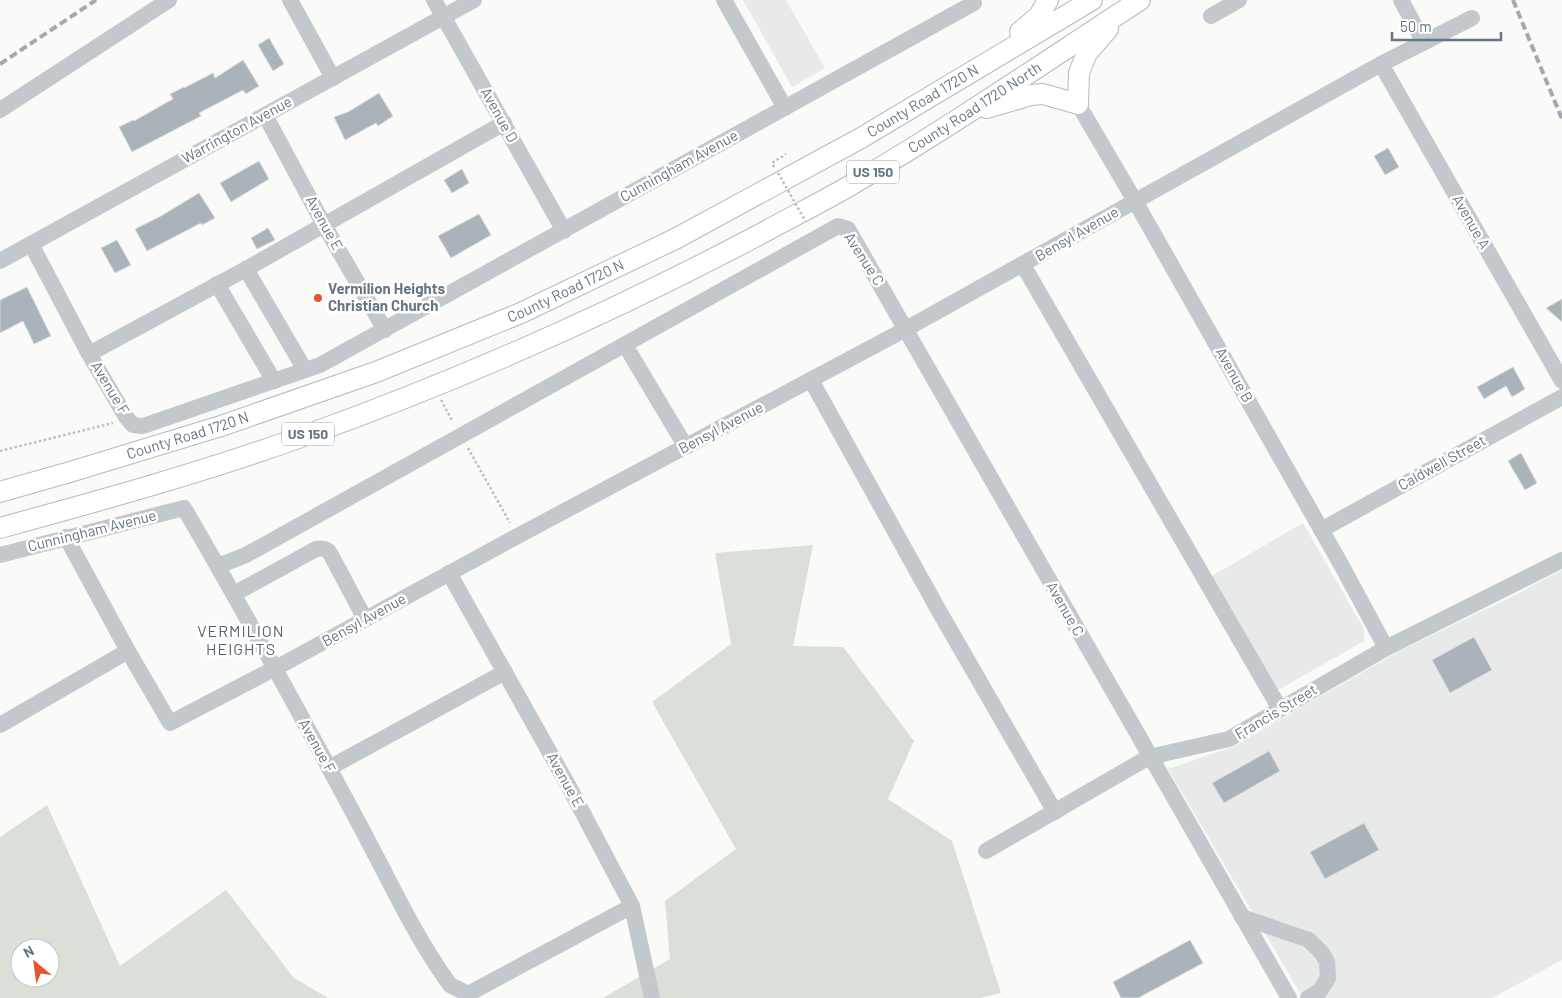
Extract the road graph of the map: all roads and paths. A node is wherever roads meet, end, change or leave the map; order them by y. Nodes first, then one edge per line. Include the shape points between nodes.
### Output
1 (168, 0) edge
2 (290, 0) edge
3 (434, 0) edge
4 (474, 0) edge
5 (724, 0) edge
6 (1048, 0) edge
7 (1092, 0) edge
8 (1239, 0) edge
9 (1401, 0) edge
10 (974, 3) dead end
11 (1133, 5) edge
12 (1211, 16) dead end
13 (444, 17) junction
14 (1472, 18) dead end
15 (1423, 41) junction
16 (1381, 64) junction
17 (972, 72) junction
18 (333, 78) junction
19 (1078, 104) junction
20 (785, 108) junction
21 (0, 110) edge
22 (265, 115) junction
23 (963, 116) junction
24 (504, 123) junction
25 (786, 154) dead end
26 (772, 163) dead end
27 (778, 173) dead end
28 (1135, 200) junction
29 (806, 222) dead end
30 (324, 225) junction
31 (564, 230) junction
32 (30, 244) junction
33 (0, 261) edge
34 (1023, 265) junction
35 (246, 269) junction
36 (217, 284) junction
37 (906, 329) junction
38 (385, 330) junction
39 (625, 345) junction
40 (89, 354) junction
41 (305, 370) junction
42 (811, 380) junction
43 (274, 381) junction
44 (1562, 381) edge
45 (1562, 397) edge
46 (440, 399) dead end
47 (117, 422) dead end
48 (461, 436) junction
49 (686, 447) junction
50 (0, 451) edge
51 (0, 492) edge
52 (184, 508) joint
53 (510, 523) dead end
54 (0, 528) edge
55 (1321, 530) junction
56 (66, 537) junction
57 (0, 555) edge
58 (1562, 560) edge
59 (218, 566) junction
60 (449, 573) junction
61 (234, 594) junction
62 (365, 619) junction
63 (1386, 648) junction
64 (128, 651) junction
65 (274, 668) junction
66 (505, 672) junction
67 (1280, 709) junction
68 (0, 725) edge
69 (1149, 757) junction
70 (329, 768) junction
71 (1055, 812) junction
72 (986, 851) dead end
73 (632, 906) junction
74 (1242, 917) junction
75 (652, 998) edge
76 (1289, 998) edge
77 (1308, 998) edge

1 - 21 street
2 - 18 street
3 - 13 street, Avenue D
4 - 13 street, Warrington Avenue
5 - 20 street
6 - 17 main road via 1039,16
7 - 17 main road, County Road 1720 N / US 150
8 - 12 street
9 - 15 street
10 - 20 street, Cunningham Avenue
11 - 19 main road via 1087,53 1079,73
11 - 23 main road, County Road 1720 North / US 150
13 - 18 street, Warrington Avenue
13 - 24 street, Avenue D
14 - 15 street, Bensyl Avenue
15 - 16 street, Bensyl Avenue
16 - 28 street, Bensyl Avenue
16 - 44 street, Avenue A
17 - 51 main road, County Road 1720 N / US 150 via 861,138 677,238 521,313 376,372 222,426
18 - 22 street, Warrington Avenue
19 - 23 main road via 1043,94 1031,95
19 - 28 street, Avenue B
20 - 31 street, Cunningham Avenue
22 - 30 street, Avenue E
22 - 32 street, Warrington Avenue
23 - 54 main road, County Road 1720 North / US 150 via 851,185 715,258 512,354 304,436 181,477
24 - 30 street
24 - 31 street, Avenue D
25 - 26 path
27 - 29 path, bridge
28 - 34 street, Bensyl Avenue
28 - 55 street, Avenue B
30 - 35 street
30 - 38 street, Avenue E
31 - 38 street, Cunningham Avenue
32 - 33 street, Warrington Avenue
32 - 40 street, Avenue F
34 - 37 street, Bensyl Avenue
34 - 67 street
35 - 36 street
35 - 41 street
36 - 40 street
36 - 43 street
37 - 39 street, Avenue C via 848,229 838,226
37 - 42 street, Bensyl Avenue
37 - 69 street, Avenue C
38 - 41 street, Avenue F
39 - 48 street
39 - 49 street
40 - 43 street, Avenue F via 132,425 143,426
41 - 43 street, Avenue F
42 - 49 street, Bensyl Avenue
42 - 71 street
45 - 55 street, Caldwell Street
46 - 48 path
47 - 50 path
48 - 53 path
48 - 59 street via 246,555
49 - 60 street, Bensyl Avenue
52 - 56 street, Cunningham Avenue
52 - 59 street, Avenue F
55 - 63 street, Avenue B
56 - 57 street, Cunningham Avenue
56 - 64 street
58 - 63 street, Francis Street
59 - 61 street, Avenue F
60 - 62 street, Bensyl Avenue
60 - 66 street, Avenue E
61 - 62 street via 323,548 331,554
61 - 65 street, Avenue F
62 - 65 street, Bensyl Avenue
63 - 67 street, Francis Street
64 - 65 street, Bensyl Avenue via 170,723
64 - 68 street
65 - 70 street, Avenue F
66 - 70 street
66 - 73 street, Avenue E
67 - 69 street, Francis Street via 1229,739
69 - 71 street, Francis Street
69 - 74 street, Avenue C
70 - 73 street, Avenue F via 416,932 450,985 468,994
71 - 72 street, Francis Street
73 - 75 street, Avenue E
74 - 76 street, Avenue C
74 - 77 street via 1309,940 1322,953 1327,962 1328,978 1320,991

